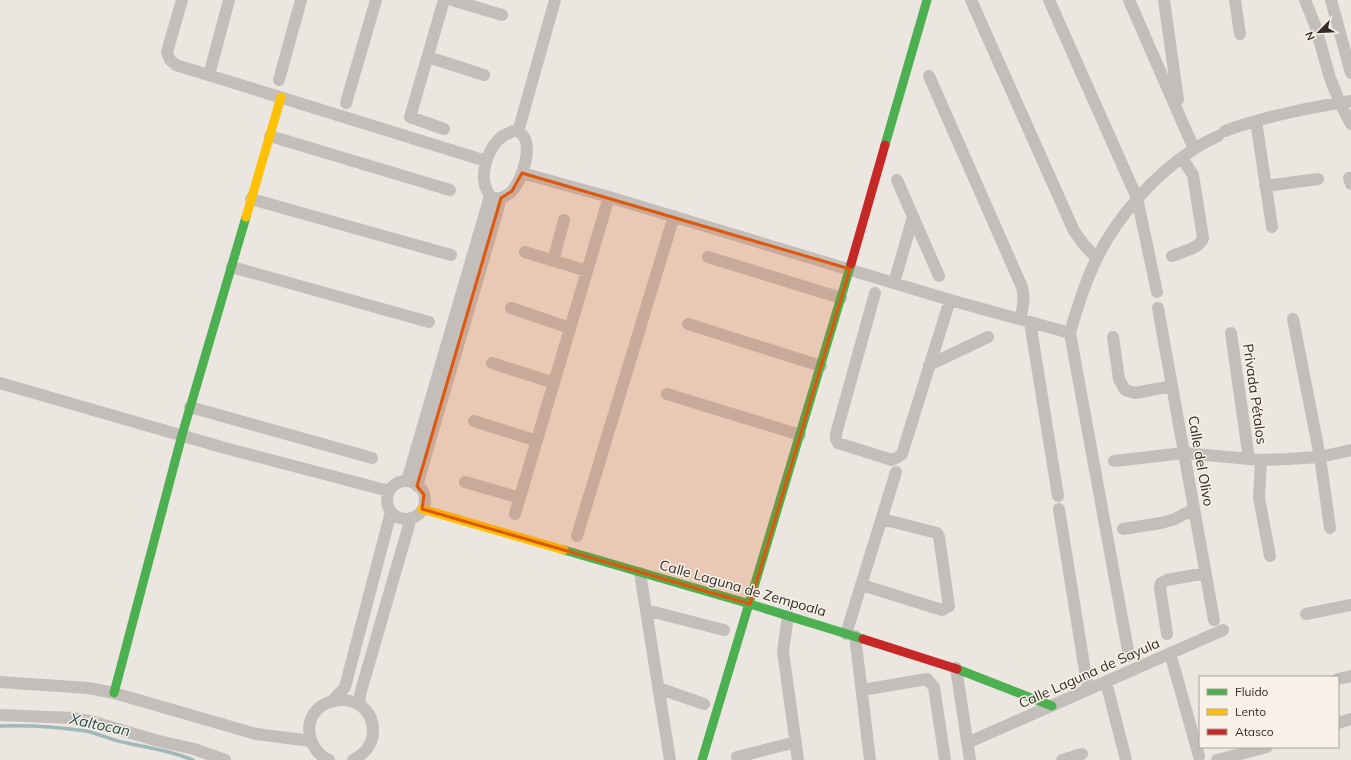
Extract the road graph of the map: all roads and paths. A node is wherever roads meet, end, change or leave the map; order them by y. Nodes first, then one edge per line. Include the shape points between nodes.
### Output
1 (182, 0) edge
2 (229, 0) edge
3 (301, 0) edge
4 (376, 0) edge
5 (444, 0) edge
6 (452, 0) edge
7 (555, 0) edge
8 (927, 0) edge
9 (971, 0) edge
10 (1049, 0) edge
11 (1129, 0) edge
12 (1164, 0) edge
13 (1235, 0) edge
14 (1305, 0) edge
15 (1331, 0) edge
16 (502, 15) dead end
17 (1240, 34) dead end
18 (428, 56) junction
19 (1351, 74) edge
20 (209, 75) junction
21 (484, 75) dead end
22 (929, 76) dead end
23 (279, 80) dead end
24 (281, 98) junction
25 (1346, 102) edge
26 (346, 103) dead end
27 (1180, 115) junction
28 (1256, 121) junction
29 (1351, 124) edge
30 (444, 129) dead end
31 (518, 132) junction
32 (270, 136) junction
33 (1194, 149) junction
34 (1182, 158) junction
35 (486, 162) junction
36 (522, 173) junction
37 (1318, 179) dead end
38 (897, 180) dead end
39 (1265, 186) junction
40 (450, 190) dead end
41 (495, 197) junction
42 (609, 197) junction
43 (1138, 198) junction
44 (251, 199) junction
45 (674, 216) junction
46 (913, 217) junction
47 (564, 220) dead end
48 (1272, 227) dead end
49 (525, 252) dead end
50 (451, 255) dead end
51 (1172, 256) dead end
52 (708, 257) dead end
53 (1097, 258) junction
54 (553, 261) junction
55 (232, 267) junction
56 (850, 269) junction
57 (587, 271) junction
58 (939, 276) dead end
59 (894, 283) junction
60 (1157, 292) dead end
61 (875, 294) dead end
62 (841, 298) junction
63 (950, 300) junction
64 (511, 308) dead end
65 (1158, 308) dead end
66 (1293, 319) dead end
67 (1025, 321) junction
68 (429, 322) dead end
69 (688, 324) dead end
70 (570, 328) junction
71 (1070, 333) junction
72 (1231, 333) dead end
73 (1113, 336) dead end
74 (988, 337) dead end
75 (492, 363) dead end
76 (929, 365) junction
77 (821, 366) junction
78 (0, 383) edge
79 (554, 383) junction
80 (1172, 386) junction
81 (667, 394) dead end
82 (190, 408) junction
83 (474, 421) dead end
84 (182, 435) junction
85 (800, 435) junction
86 (537, 441) junction
87 (1351, 450) edge
88 (1184, 453) junction
89 (1320, 456) junction
90 (372, 458) dead end
91 (1255, 460) junction
92 (1114, 461) dead end
93 (896, 472) dead end
94 (465, 482) dead end
95 (412, 484) junction
96 (389, 491) junction
97 (1058, 496) dead end
98 (520, 498) junction
99 (422, 509) junction
100 (1058, 509) dead end
101 (1194, 509) junction
102 (391, 512) junction
103 (515, 514) dead end
104 (411, 518) junction
105 (882, 518) junction
106 (1330, 528) dead end
107 (1123, 529) dead end
108 (577, 536) dead end
109 (1270, 556) dead end
110 (640, 573) junction
111 (1206, 573) junction
112 (862, 585) junction
113 (750, 604) junction
114 (1351, 604) edge
115 (646, 610) junction
116 (1306, 614) dead end
117 (788, 616) junction
118 (1214, 620) dead end
119 (724, 630) dead end
120 (1223, 630) dead end
121 (1167, 634) dead end
122 (851, 635) junction
123 (1170, 653) junction
124 (1129, 656) dead end
125 (956, 668) junction
126 (1351, 676) edge
127 (1339, 679) edge
128 (0, 682) edge
129 (1106, 682) junction
130 (658, 688) junction
131 (862, 690) junction
132 (1088, 690) junction
133 (114, 692) junction
134 (332, 700) junction
135 (704, 704) dead end
136 (1052, 706) junction
137 (362, 707) junction
138 (0, 715) edge
139 (1351, 719) edge
140 (1339, 723) edge
141 (311, 741) junction
142 (796, 742) junction
143 (967, 743) junction
144 (1263, 748) edge
145 (1082, 754) dead end
146 (737, 756) dead end
147 (1199, 756) dead end
148 (224, 760) edge
149 (329, 760) edge
150 (354, 760) edge
151 (670, 760) edge
152 (702, 760) edge
153 (798, 760) edge
154 (870, 760) edge
155 (945, 760) edge
156 (970, 760) edge
157 (1062, 760) edge
158 (1126, 760) edge
159 (1217, 760) edge

1 - 20 street via 167,52 170,60 176,65
2 - 20 street
3 - 23 street
4 - 26 street
5 - 18 street
6 - 16 street
7 - 31 street
8 - 56 street
9 - 53 street via 1074,231
10 - 43 street
11 - 27 street
12 - 27 street
13 - 17 street
14 - 25 street via 1316,24 1330,78
15 - 19 street
18 - 21 street
18 - 30 street via 410,117
20 - 24 street
22 - 67 street via 1022,287
24 - 32 street
24 - 35 street
25 - 28 street via 1288,112
25 - 29 street
27 - 33 street
28 - 33 street via 1222,134
28 - 39 street
31 - 35 street via 509,132 498,139
31 - 36 street via 526,141
32 - 40 street
32 - 44 street
33 - 34 street
34 - 43 street
34 - 51 street via 1193,175 1203,238 1198,245
35 - 41 street via 486,190
36 - 41 street via 512,191
36 - 42 street
37 - 39 street
38 - 46 street
39 - 48 street
41 - 95 street
42 - 45 street
42 - 57 street
43 - 53 street
43 - 60 street
44 - 50 street
44 - 55 street
45 - 56 street
45 - 108 street
46 - 58 street
46 - 59 street
47 - 54 street
49 - 54 street
52 - 62 street
53 - 71 street
54 - 57 street
55 - 68 street
55 - 82 street
56 - 59 street
56 - 62 street
57 - 70 street
59 - 63 street
61 - 76 street via 836,434 838,443 892,460 902,454
62 - 77 street
63 - 67 street
63 - 76 street
64 - 70 street
65 - 80 street, Calle del Olivo
66 - 89 street
67 - 71 street
67 - 97 street
69 - 77 street
70 - 79 street
71 - 124 street
72 - 91 street, Privada Pétalos
73 - 80 street via 1119,379 1126,390 1135,393
74 - 76 street
75 - 79 street
77 - 85 street
78 - 84 street
79 - 86 street
80 - 88 street, Calle del Olivo
81 - 85 street
82 - 84 street
82 - 90 street
83 - 86 street
84 - 96 street
84 - 133 street
85 - 113 street
86 - 98 street
87 - 89 street
88 - 91 street
88 - 92 street
88 - 101 street, Calle del Olivo
89 - 91 street
89 - 106 street
91 - 109 street, Privada Pétalos via 1258,498
93 - 105 street
94 - 98 street
95 - 96 street via 400,482
95 - 99 street via 424,495
96 - 102 street via 387,498
98 - 103 street
99 - 104 street via 418,515
99 - 110 street, Calle Laguna de Zempoala
100 - 132 street
101 - 107 street via 1161,523
101 - 111 street, Calle del Olivo
102 - 104 street via 397,517
102 - 134 street via 345,687
104 - 137 street via 361,691
105 - 112 street
105 - 112 street via 937,533 949,606 942,610
110 - 113 street, Calle Laguna de Zempoala
110 - 115 street
111 - 118 street, Calle del Olivo
111 - 121 street via 1161,583
112 - 122 street
113 - 117 street, Calle Laguna de Zempoala
113 - 152 street
114 - 116 street
115 - 119 street
115 - 130 street
117 - 122 street, Calle Laguna de Zempoala
117 - 142 street via 784,651
120 - 123 street, Calle Laguna de Sayula
122 - 125 street, Calle Laguna de Zempoala
122 - 131 street
123 - 129 street, Calle Laguna de Sayula
123 - 147 street
125 - 136 street, Calle Laguna de Zempoala
125 - 143 street
126 - 127 street
128 - 133 street
129 - 132 street, Calle Laguna de Sayula
129 - 158 street
130 - 135 street
130 - 151 street
131 - 154 street
131 - 155 street via 927,679 934,687
132 - 136 street, Calle Laguna de Sayula
133 - 141 street via 256,734
134 - 137 street via 348,700
134 - 141 street via 317,710 313,717 310,724
136 - 143 street, Calle Laguna de Sayula
137 - 150 street via 371,721 372,737 365,752
138 - 148 street via 73,718 94,722 194,749
139 - 140 street
141 - 149 street via 320,754
142 - 146 street
142 - 153 street
143 - 156 street
144 - 159 street
145 - 157 street

